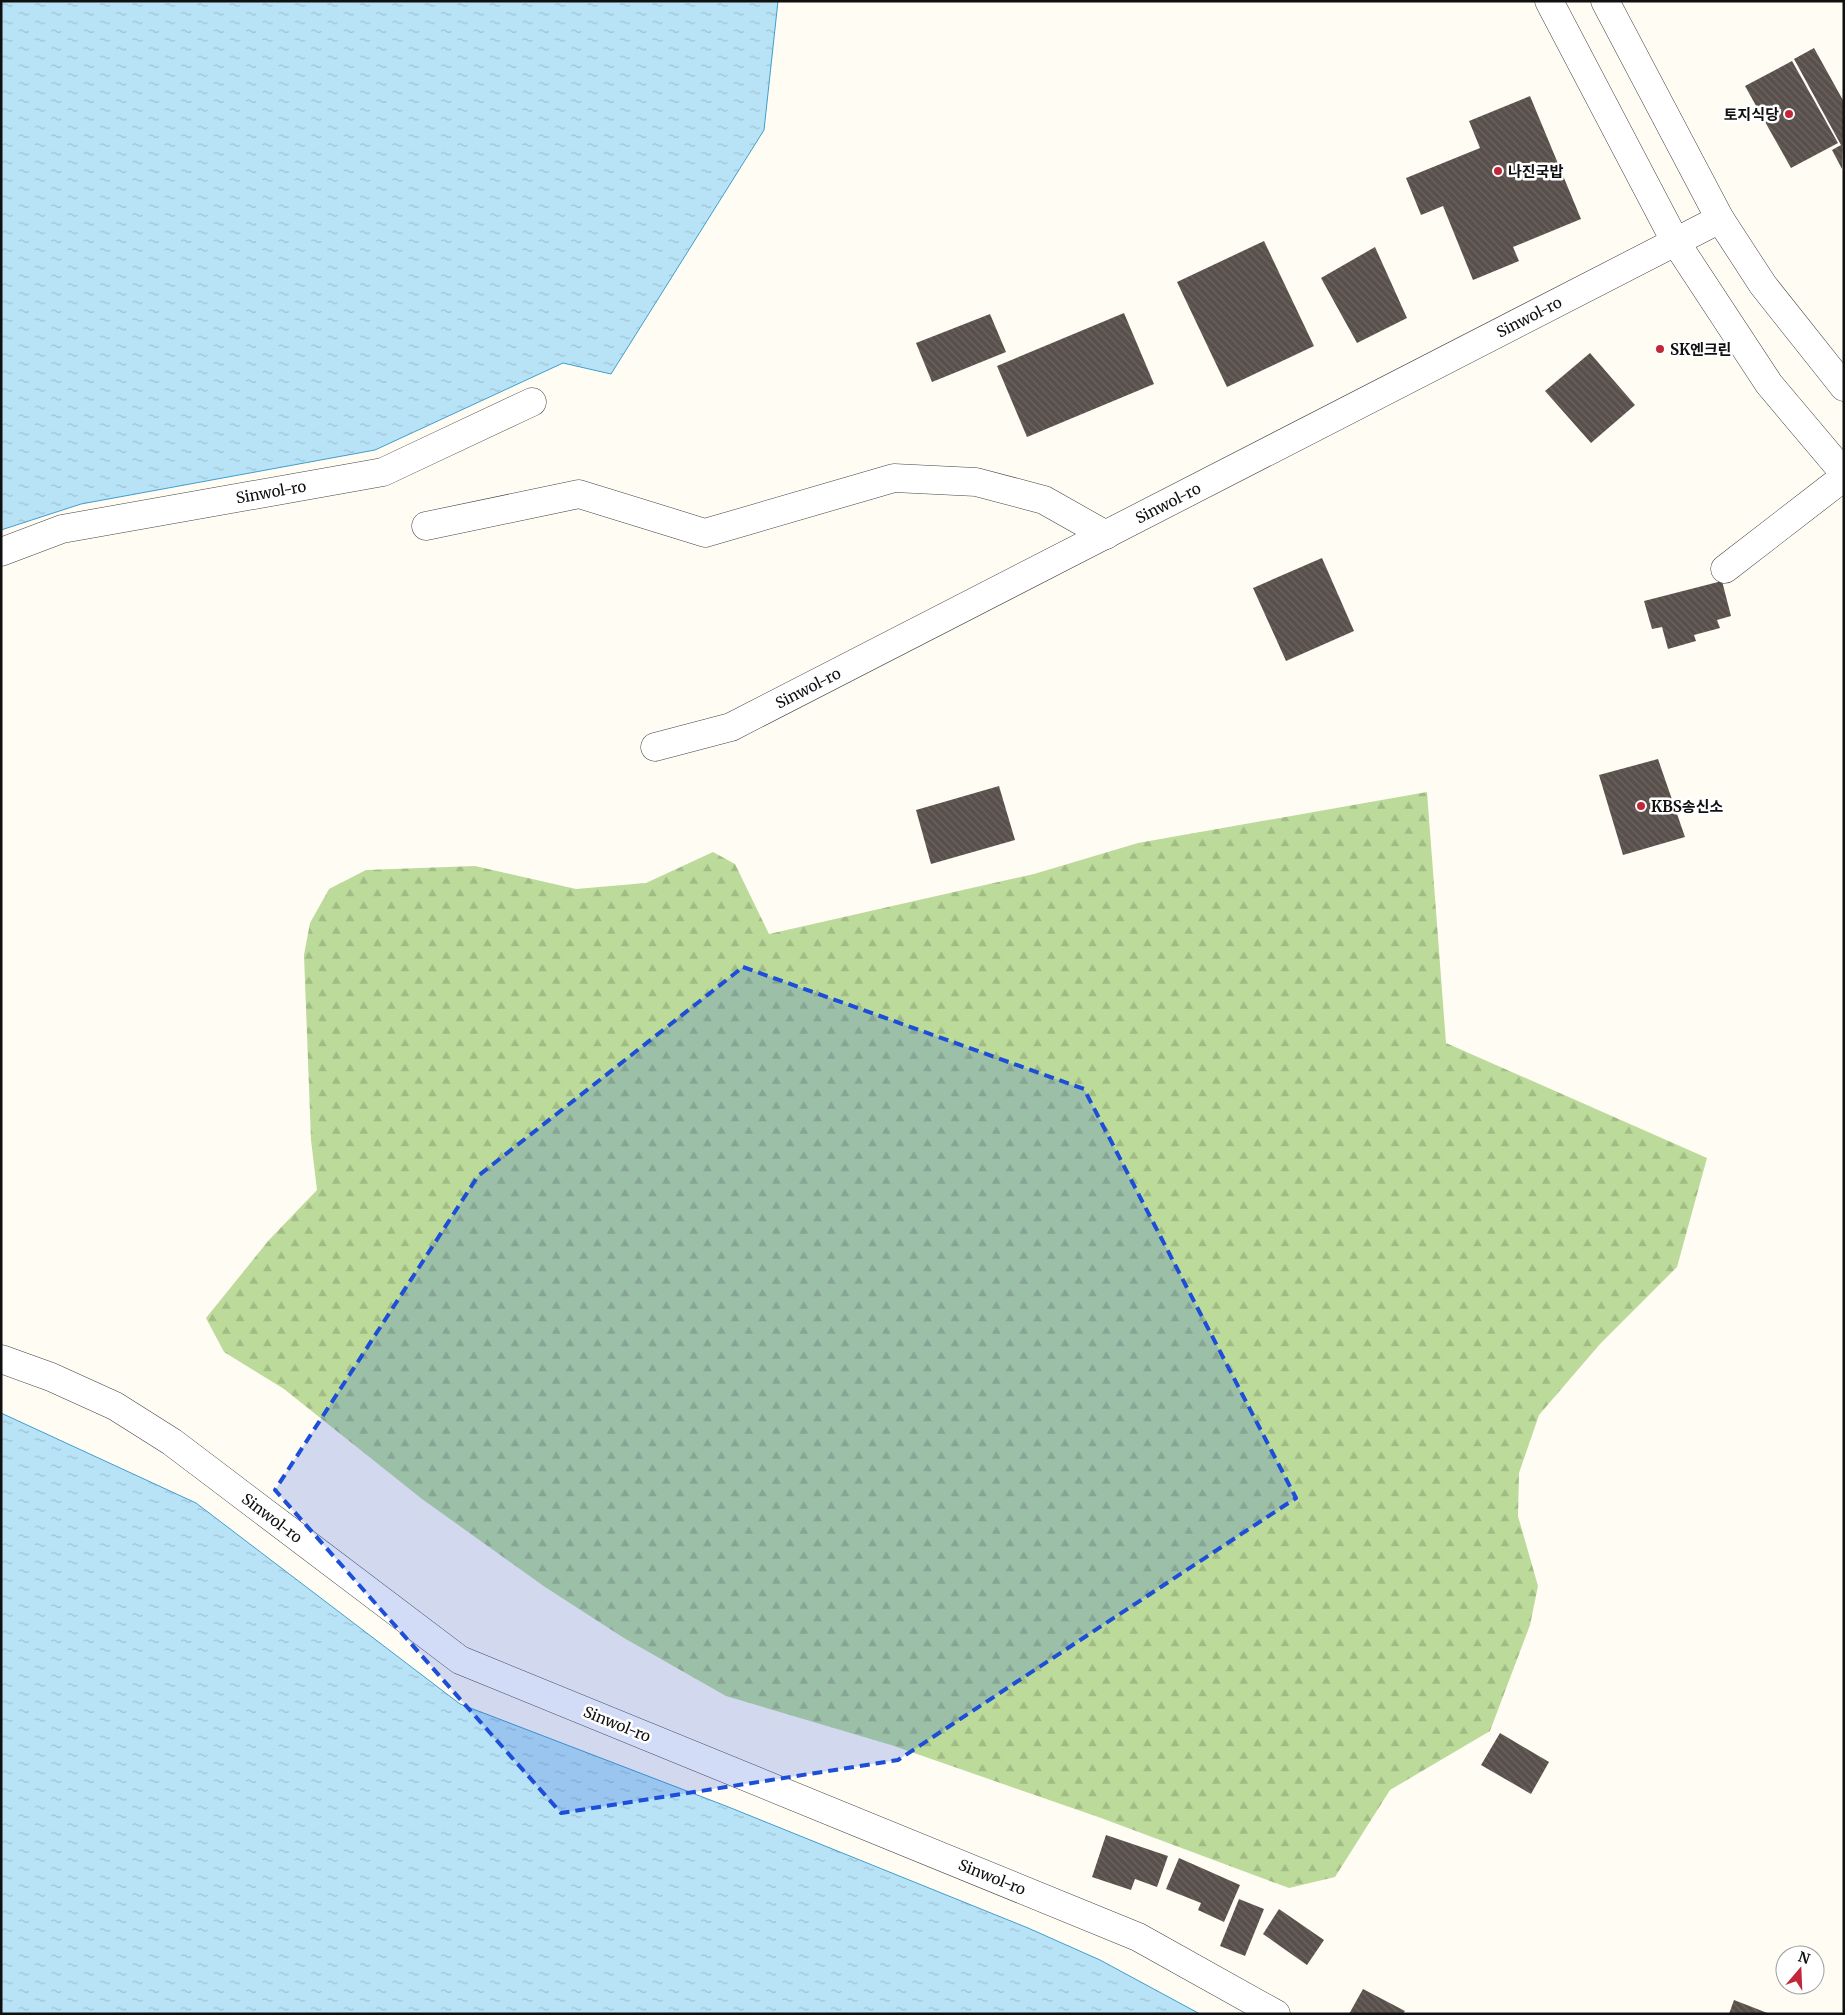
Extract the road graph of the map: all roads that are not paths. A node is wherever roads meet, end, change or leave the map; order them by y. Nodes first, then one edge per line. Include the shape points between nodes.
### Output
1 (1549, 1) edge
2 (1605, 1) edge
3 (1720, 219) junction
4 (1675, 241) junction
5 (1844, 387) edge
6 (532, 402) dead end
7 (1844, 475) edge
8 (426, 526) dead end
9 (1106, 535) junction
10 (1, 552) edge
11 (1725, 569) dead end
12 (655, 747) dead end
13 (1, 1359) edge
14 (1276, 2014) edge

1 - 4 street
2 - 3 street
3 - 4 street, Sinwol-ro
3 - 5 street via 1762,284
4 - 7 street via 1769,384
4 - 9 street, Sinwol-ro
6 - 10 street, Sinwol-ro via 383,472 62,529
7 - 11 street
8 - 9 street via 579,494 705,533 894,478 976,482 1044,500
9 - 12 street, Sinwol-ro via 731,727
13 - 14 street, Sinwol-ro via 51,1376 115,1406 172,1442 460,1660 1138,1937

